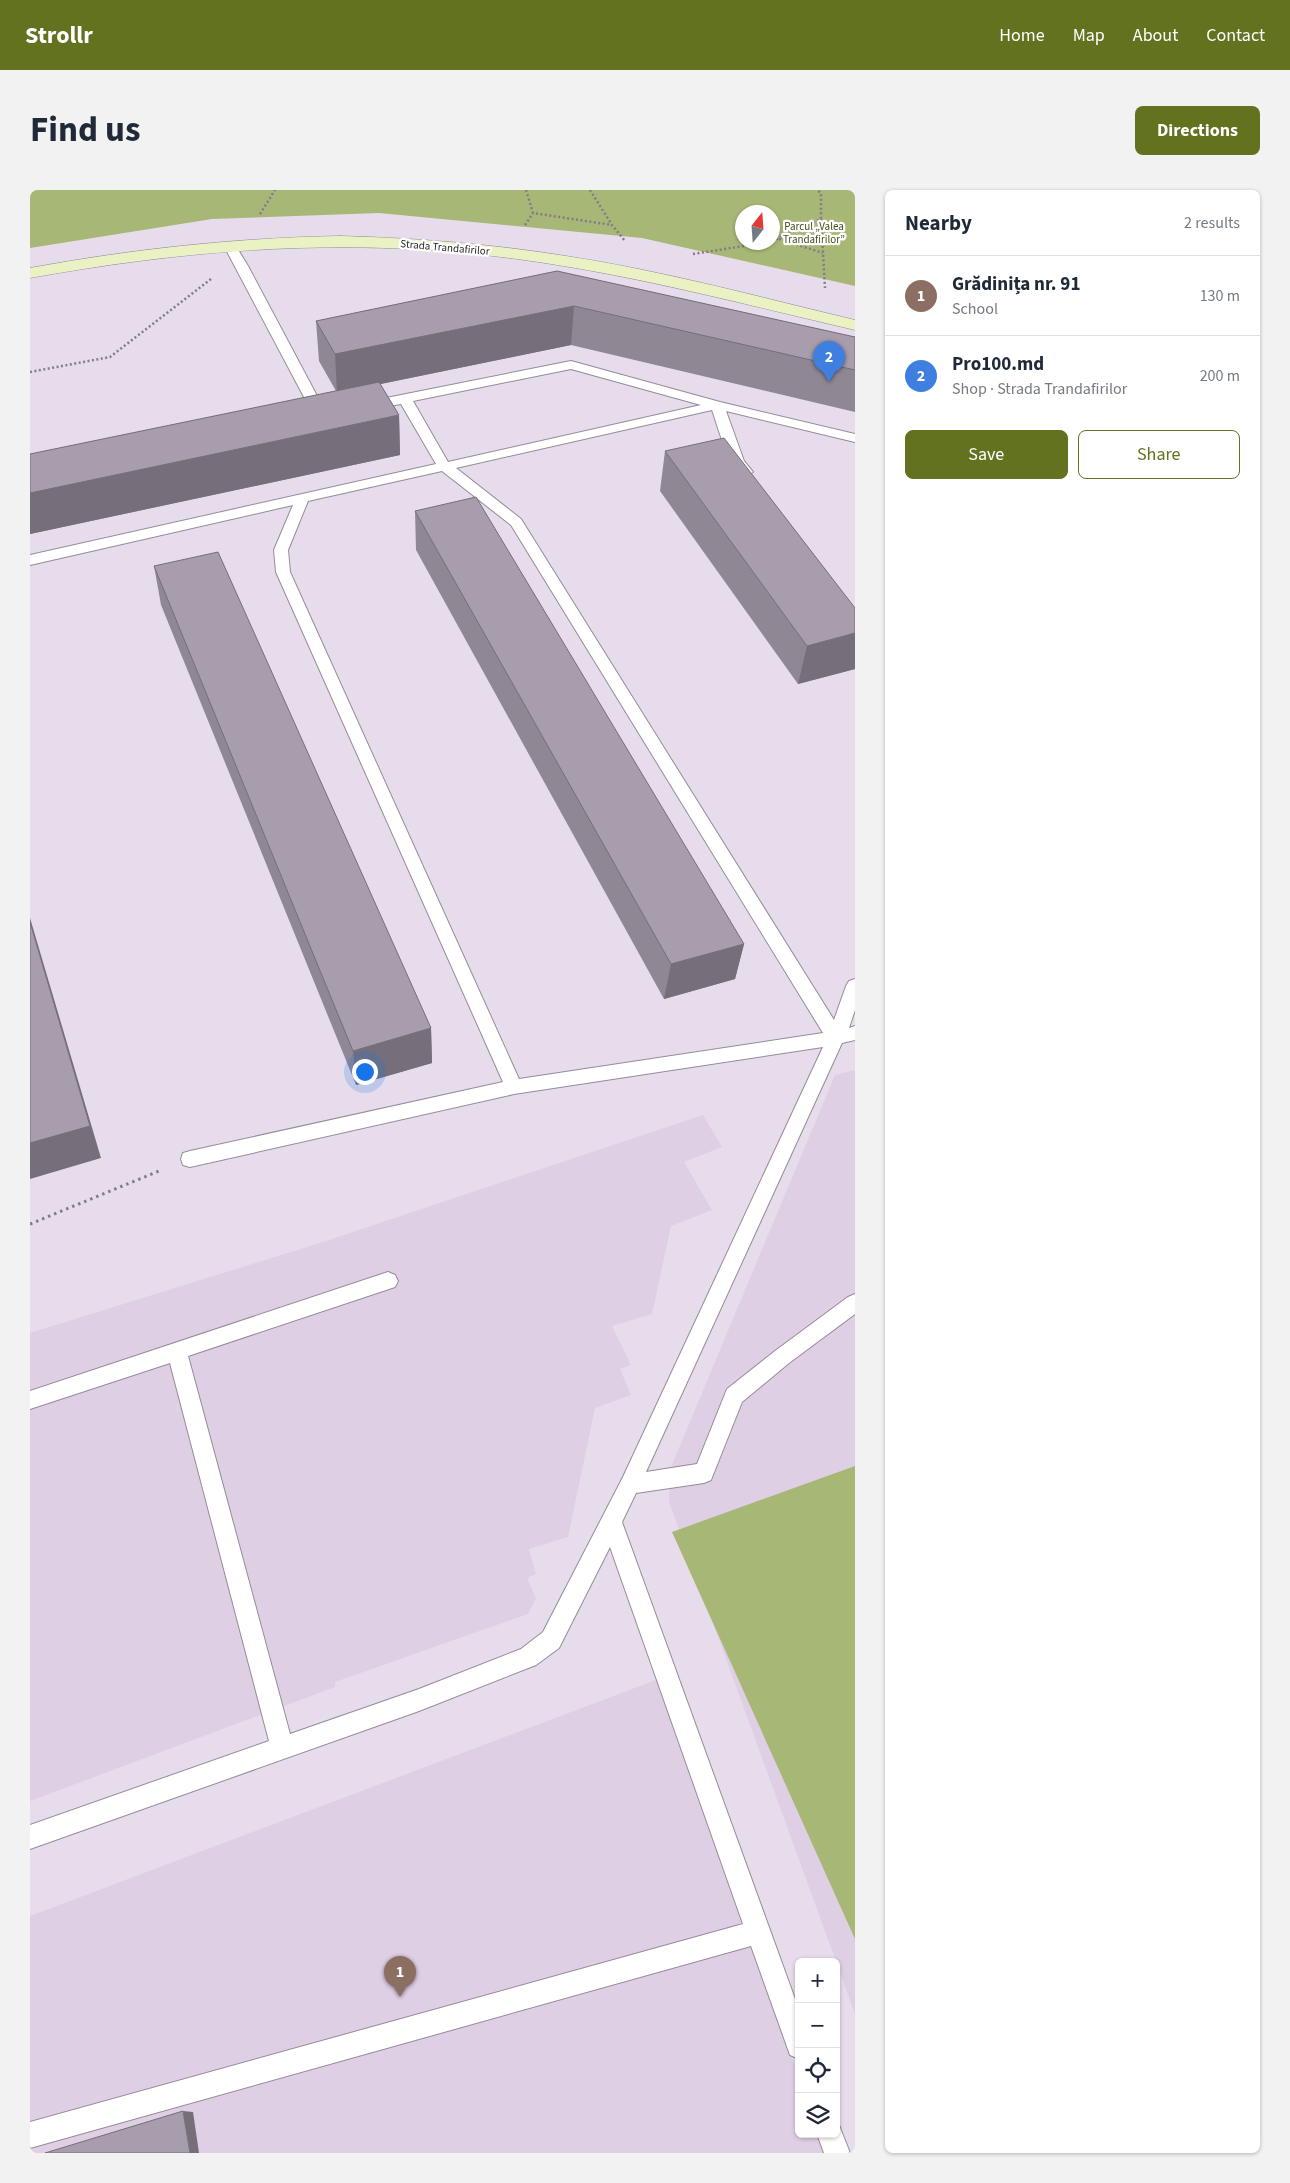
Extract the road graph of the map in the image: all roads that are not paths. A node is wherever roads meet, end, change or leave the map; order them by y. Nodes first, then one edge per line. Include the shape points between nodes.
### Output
1 (230, 246) junction
2 (30, 273) edge
3 (855, 325) edge
4 (405, 399) junction
5 (717, 405) junction
6 (855, 438) edge
7 (443, 465) junction
8 (756, 485) edge
9 (303, 498) junction
10 (30, 560) edge
11 (855, 986) edge
12 (845, 1036) edge
13 (514, 1087) junction
14 (190, 1159) road end
15 (388, 1281) dead end
16 (855, 1302) edge
17 (177, 1351) junction
18 (30, 1400) edge
19 (630, 1484) junction
20 (612, 1523) junction
21 (282, 1748) junction
22 (30, 1837) edge
23 (758, 1932) junction
24 (795, 2035) edge
25 (30, 2136) edge
26 (831, 2138) edge
27 (837, 2153) edge

1 - 2 main road, Strada Trandafirilor via 105,260
1 - 3 main road, Strada Trandafirilor via 374,241 509,252 602,268
1 - 4 lane via 320,414
4 - 5 lane via 571,365
4 - 7 lane
5 - 6 lane
5 - 7 lane
5 - 8 lane via 738,462
7 - 9 lane
7 - 12 lane via 516,522
9 - 10 lane
9 - 13 lane via 280,550 283,572
11 - 12 lane
12 - 13 lane
12 - 19 lane
13 - 14 lane
15 - 17 lane
16 - 19 lane via 734,1396 704,1473
17 - 18 lane
17 - 21 lane
19 - 20 lane
20 - 21 lane via 551,1640 528,1657 419,1700
20 - 23 lane
21 - 22 lane
23 - 24 lane
23 - 25 lane
26 - 27 lane

